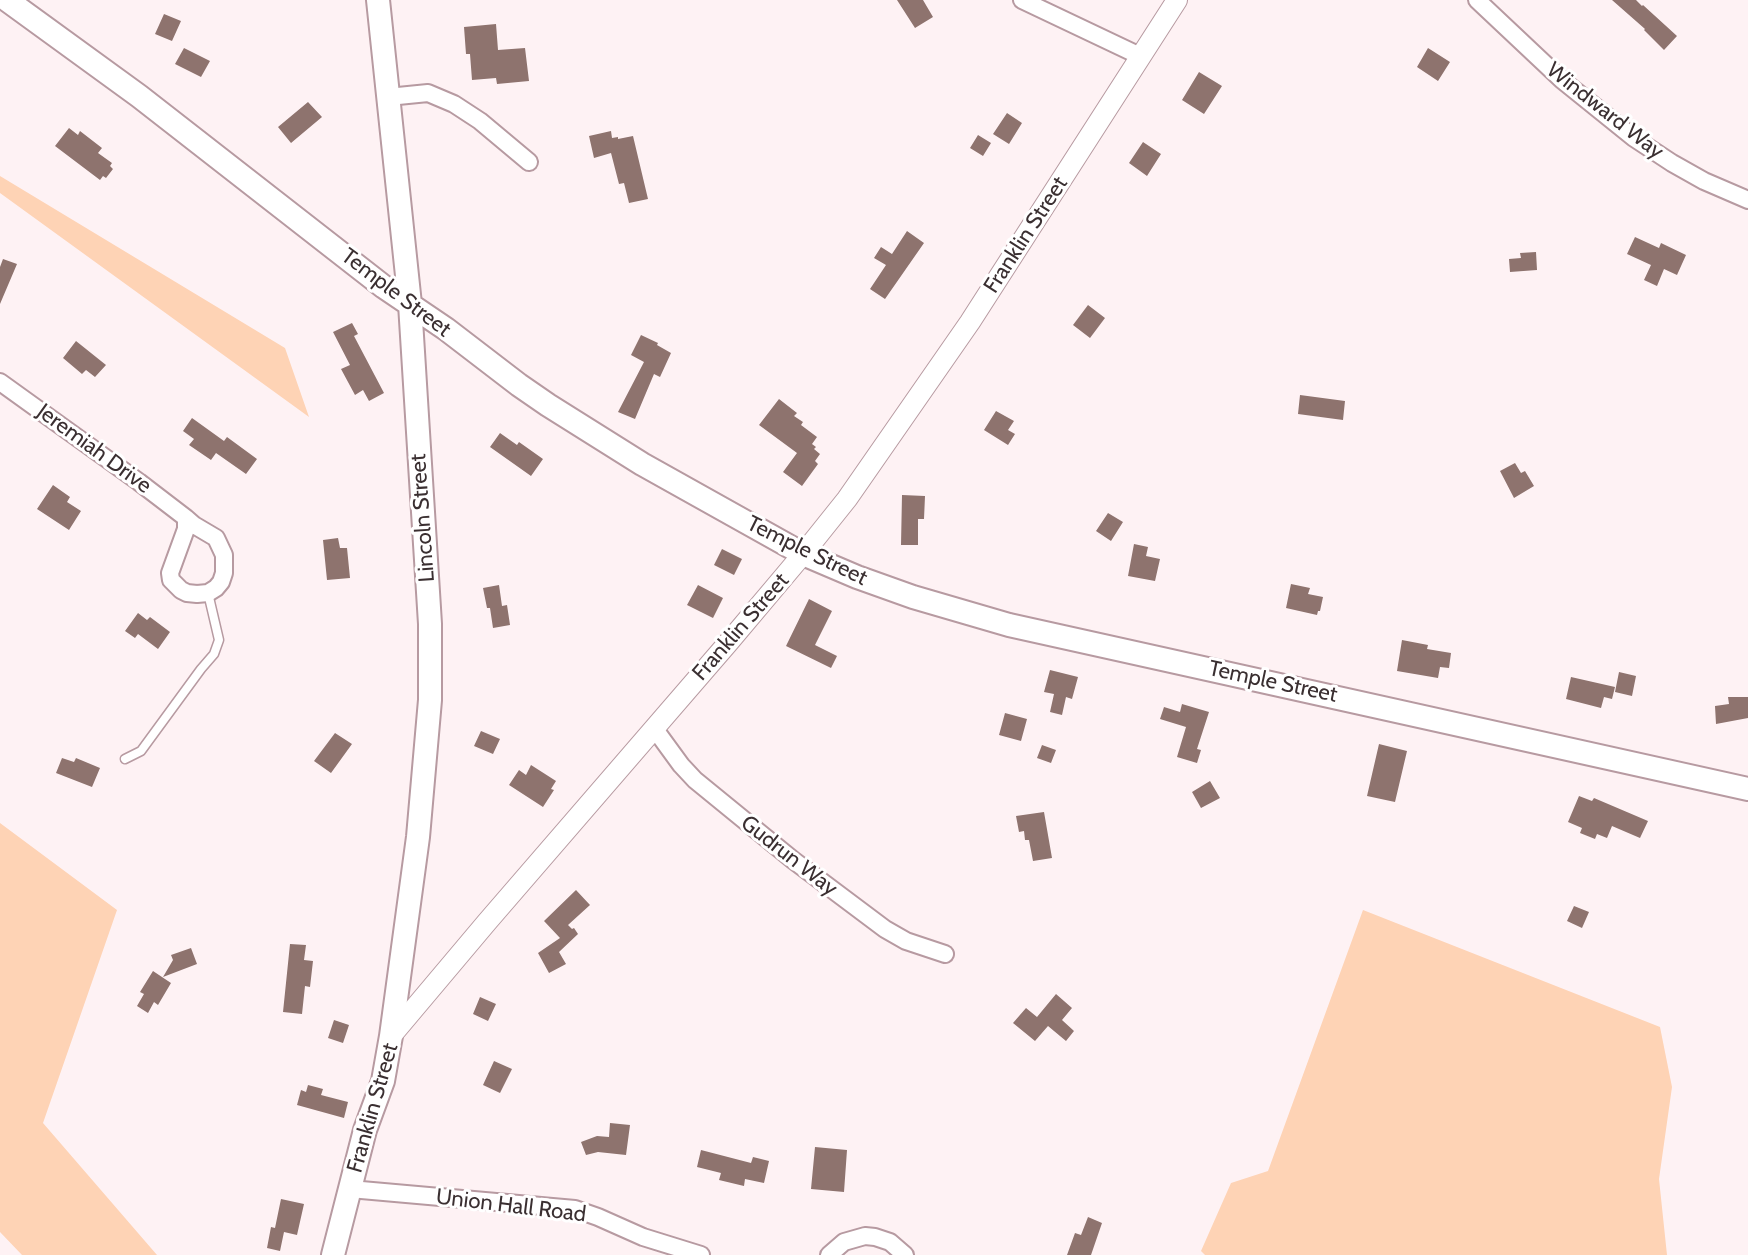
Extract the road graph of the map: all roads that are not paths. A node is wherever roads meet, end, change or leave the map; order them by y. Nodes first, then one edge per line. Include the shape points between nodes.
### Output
1 (7, 0) edge
2 (378, 0) edge
3 (1022, 0) edge
4 (1177, 0) edge
5 (1477, 0) edge
6 (1140, 56) junction
7 (388, 97) junction
8 (529, 162) dead end
9 (1748, 200) edge
10 (410, 304) junction
11 (0, 382) edge
12 (186, 518) junction
13 (803, 554) junction
14 (208, 592) junction
15 (654, 728) junction
16 (125, 759) dead end
17 (1748, 789) edge
18 (945, 954) dead end
19 (392, 1036) junction
20 (350, 1189) junction
21 (333, 1255) edge
22 (701, 1255) edge
23 (829, 1255) edge
24 (905, 1255) edge

1 - 10 main road, Temple Street
2 - 7 main road, Lincoln Street
3 - 6 street
4 - 6 street, Franklin Street
5 - 9 street, Windward Way via 1562,80 1634,138 1704,181
6 - 13 street, Franklin Street via 970,322 847,499
7 - 8 street via 428,93 454,104
7 - 10 main road, Lincoln Street
10 - 13 main road, Temple Street via 548,405 642,464
10 - 19 main road, Lincoln Street via 430,624 430,700 417,847
11 - 12 street, Jeremiah Drive
12 - 14 street, Jeremiah Drive via 216,538 224,555 221,582
12 - 14 street via 171,580 187,593
13 - 15 street, Franklin Street
13 - 17 main road, Temple Street via 913,597 1009,625
14 - 16 lane via 219,640 214,654 141,751
15 - 18 street, Gudrun Way via 694,780 793,860 885,929
15 - 19 street, Franklin Street
19 - 20 main road, Franklin Street via 383,1081
20 - 21 main road, Franklin Street
20 - 22 street, Union Hall Road via 575,1209
23 - 24 street via 844,1242 865,1236 890,1242

